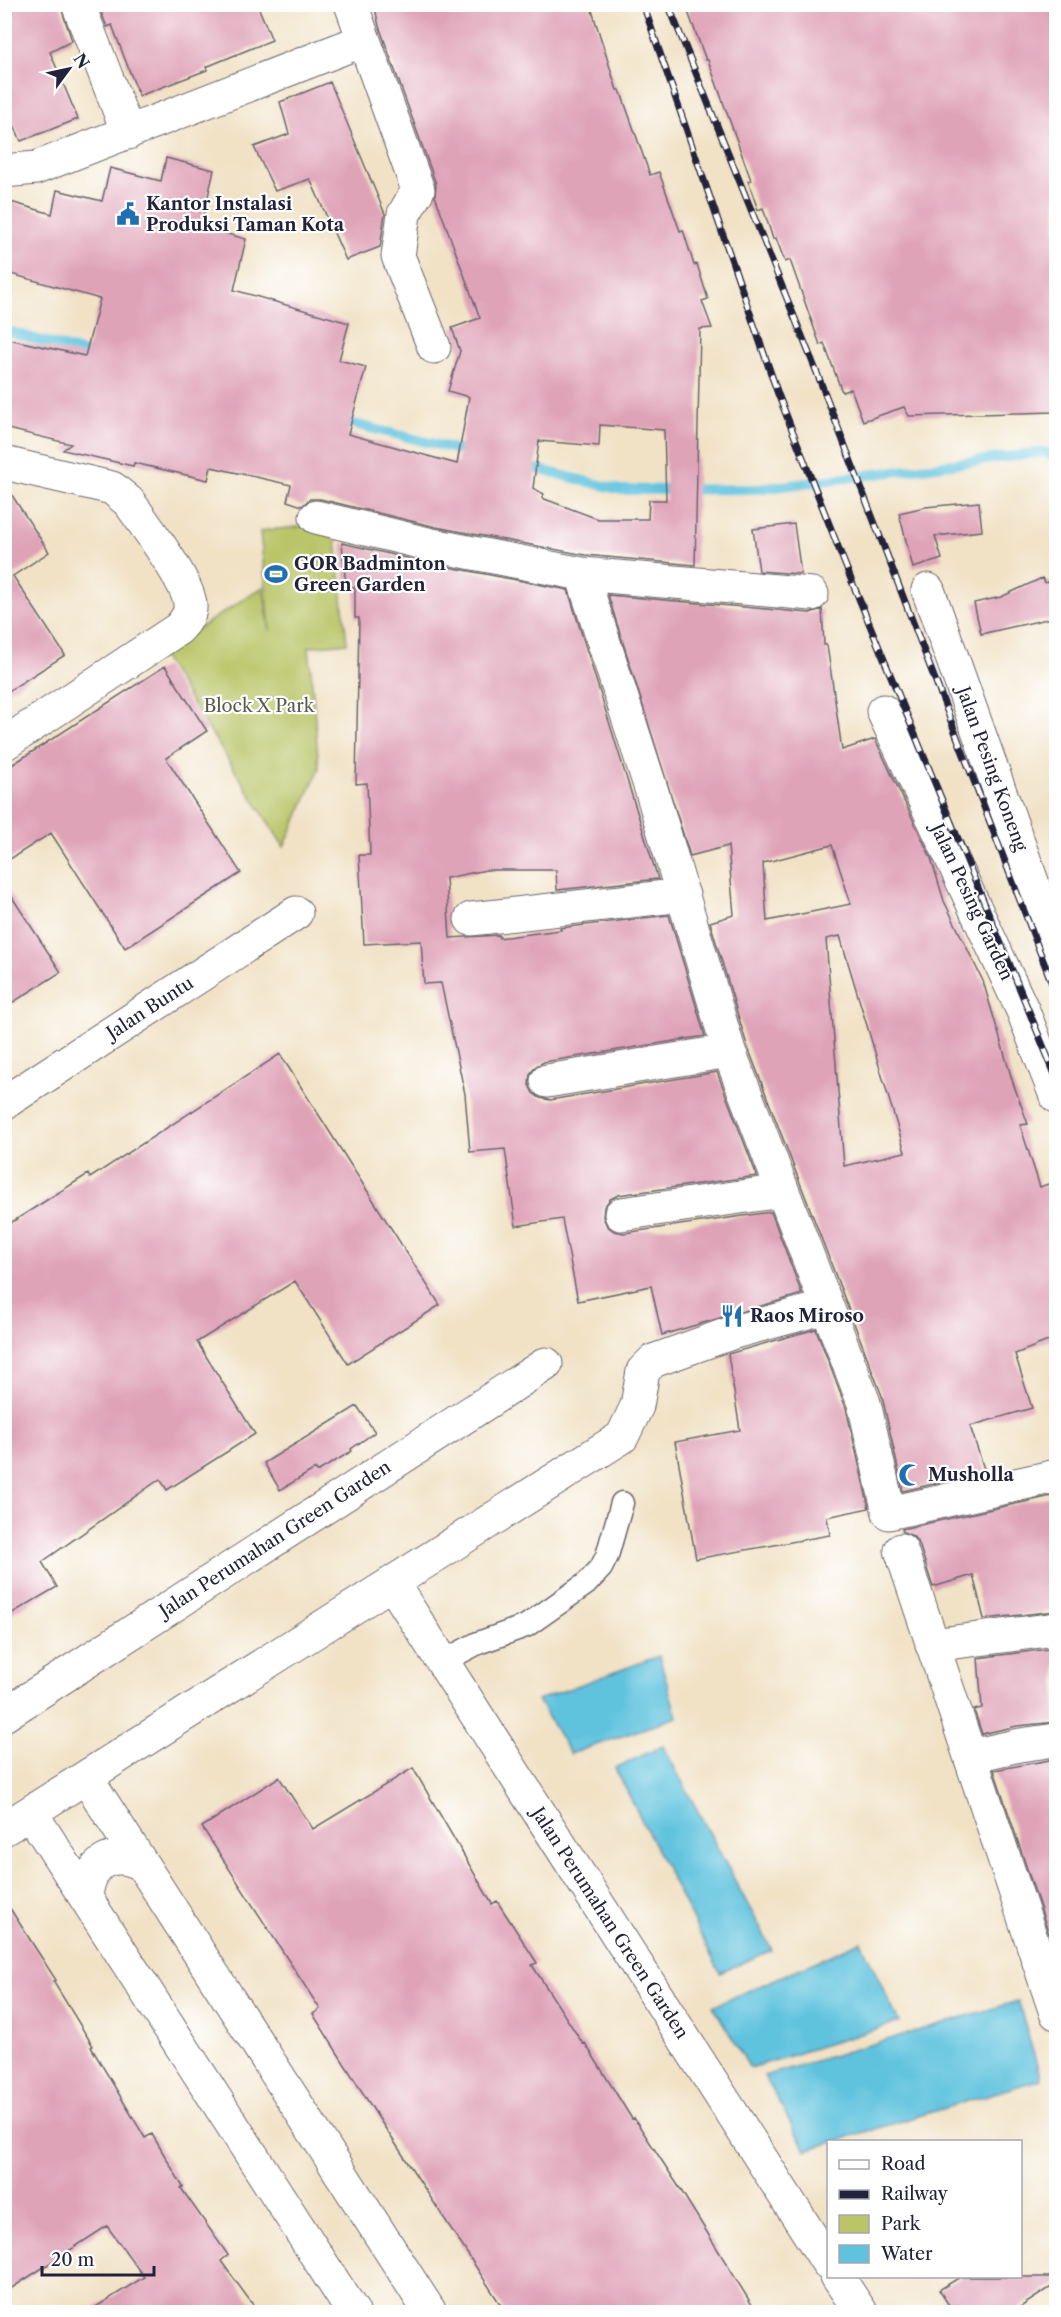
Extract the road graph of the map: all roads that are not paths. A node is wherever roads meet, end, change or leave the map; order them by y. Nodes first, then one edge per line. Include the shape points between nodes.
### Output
1 (78, 4) edge
2 (351, 4) edge
3 (364, 40) junction
4 (128, 133) junction
5 (4, 171) edge
6 (434, 347) dead end
7 (5, 463) edge
8 (316, 517) dead end
9 (582, 574) junction
10 (928, 590) dead end
11 (812, 594) dead end
12 (883, 711) dead end
13 (4, 744) edge
14 (683, 895) junction
15 (296, 914) dead end
16 (471, 920) dead end
17 (1056, 949) edge
18 (729, 1051) junction
19 (547, 1081) dead end
20 (1056, 1096) edge
21 (4, 1102) edge
22 (782, 1191) junction
23 (621, 1214) dead end
24 (826, 1306) junction
25 (546, 1364) dead end
26 (1056, 1476) edge
27 (622, 1503) dead end
28 (901, 1550) dead end
29 (392, 1583) junction
30 (1056, 1629) edge
31 (932, 1645) junction
32 (442, 1662) junction
33 (4, 1715) edge
34 (1056, 1740) edge
35 (971, 1756) junction
36 (87, 1777) junction
37 (18, 1821) edge
38 (142, 1864) junction
39 (86, 1898) junction
40 (1043, 1929) edge
41 (1056, 2013) edge
42 (827, 2261) edge
43 (838, 2278) edge
44 (353, 2313) edge
45 (430, 2313) edge
46 (861, 2313) edge

1 - 4 street
2 - 3 street
3 - 4 street
3 - 6 street via 418,190 404,214 398,256
4 - 5 street via 36,168
7 - 13 street via 121,493 184,585 190,608 178,629
8 - 9 street via 432,545
9 - 11 street
9 - 14 street
10 - 17 street, Jalan Pesing Koneng
12 - 20 street, Jalan Pesing Garden via 1023,1011
14 - 16 street
14 - 18 street
15 - 21 street, Jalan Buntu
18 - 19 street
18 - 22 street
22 - 23 street
22 - 24 street
24 - 26 street via 864,1403 889,1513
24 - 29 street via 653,1360 643,1371 637,1406 622,1437
25 - 33 street, Jalan Perumahan Green Garden
27 - 32 lane via 607,1556 586,1584 526,1626 478,1643
28 - 31 street
29 - 32 street, Jalan Perumahan Green Garden
29 - 36 street
30 - 31 street
31 - 35 street
32 - 42 street, Jalan Perumahan Green Garden
34 - 35 street
35 - 40 street
36 - 37 street
36 - 38 street
37 - 39 street
38 - 39 street via 127,1857 110,1858 96,1866 87,1881
38 - 45 street
39 - 44 street
40 - 41 street
43 - 46 street

